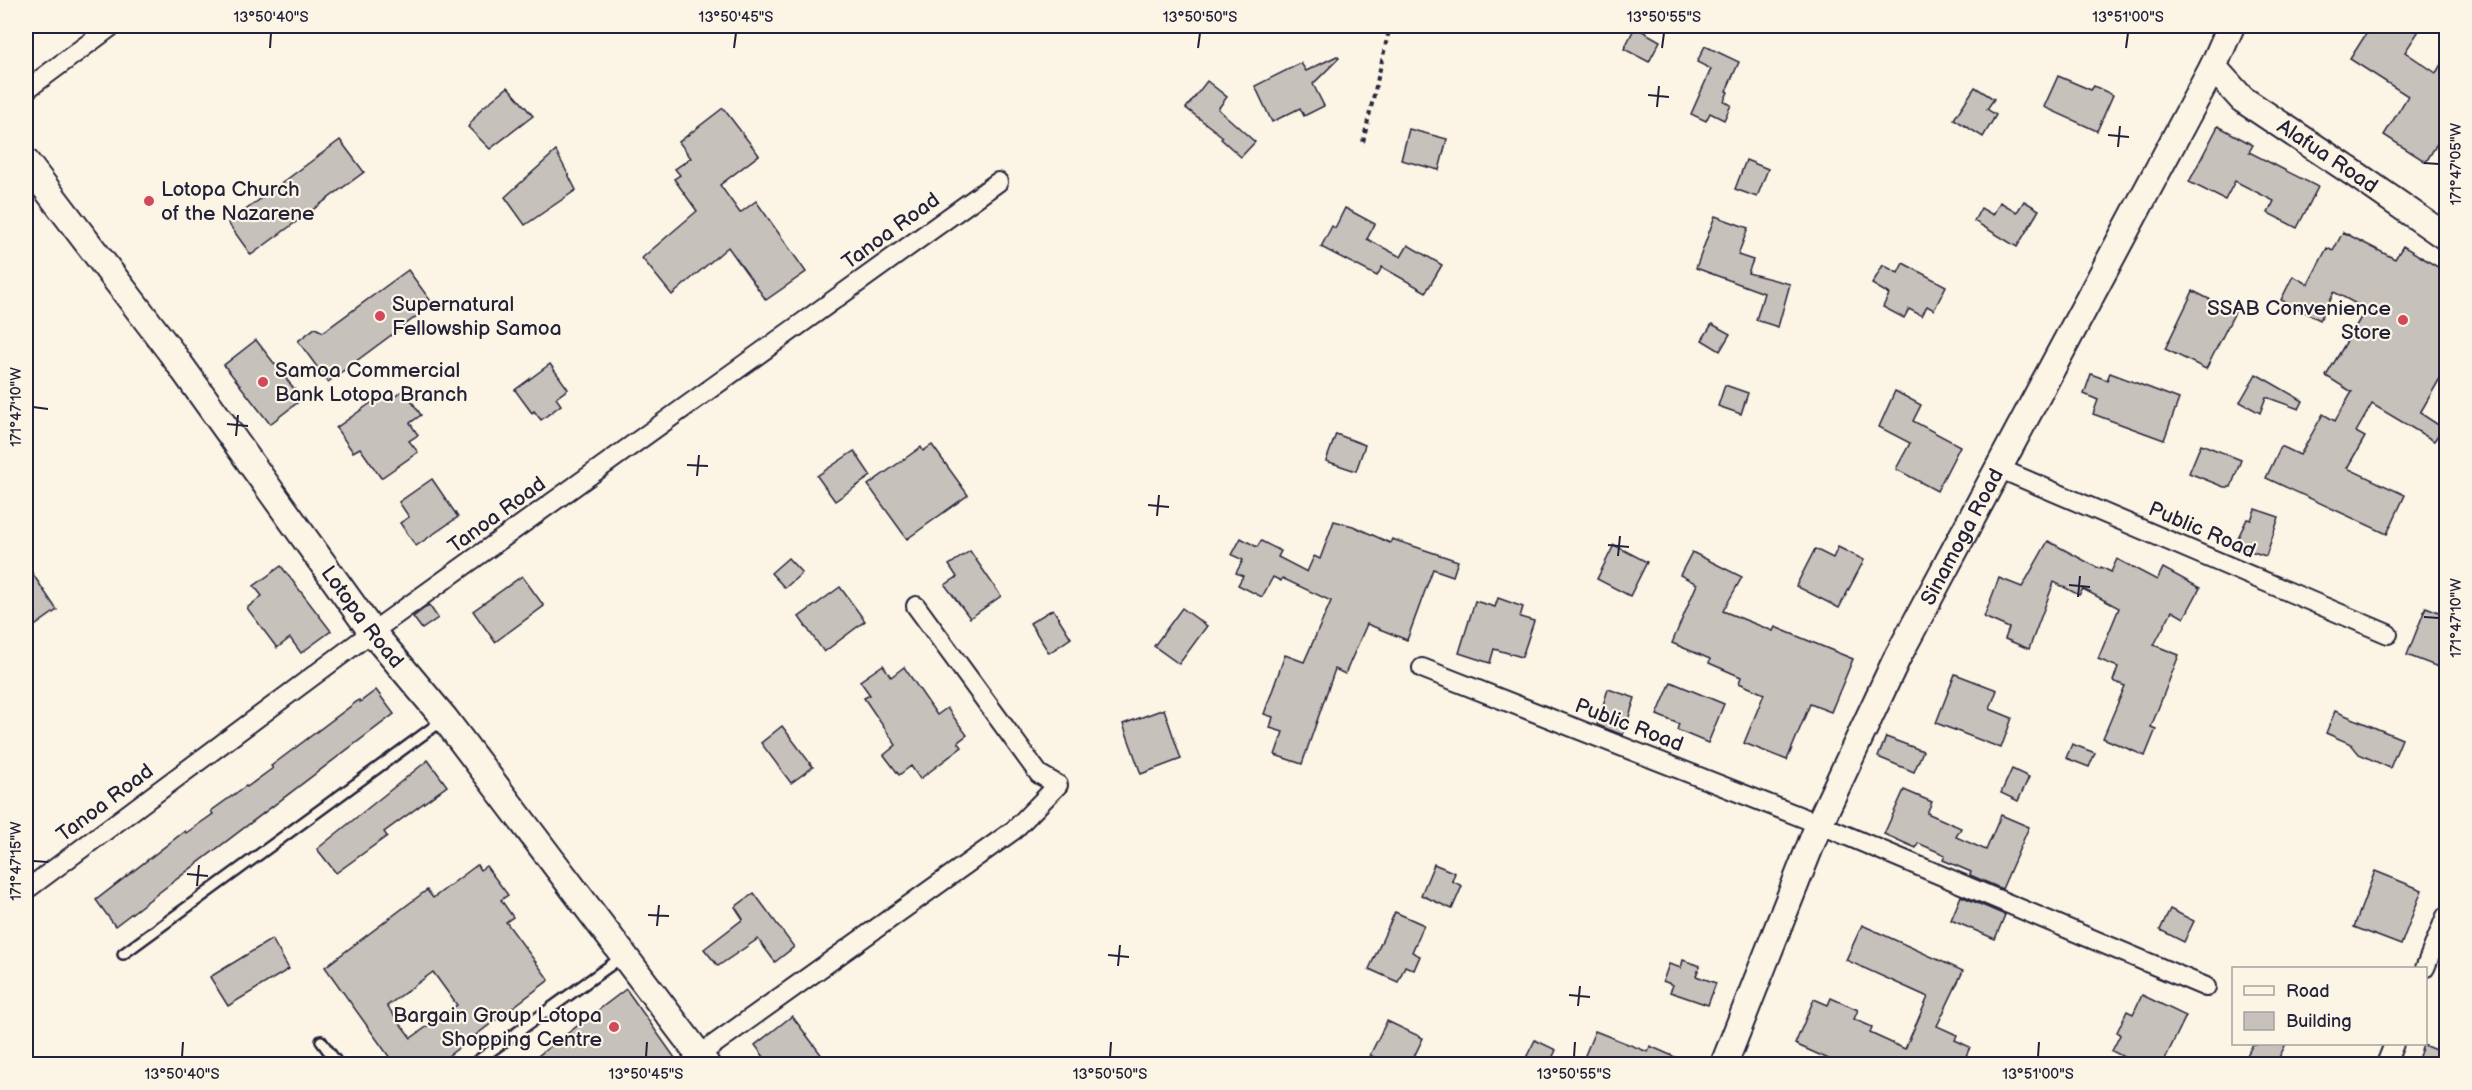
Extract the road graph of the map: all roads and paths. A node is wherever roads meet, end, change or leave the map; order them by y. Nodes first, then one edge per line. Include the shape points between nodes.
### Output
1 (112, 26) edge
2 (1390, 26) edge
3 (2225, 30) edge
4 (2213, 66) junction
5 (26, 90) edge
6 (1363, 142) dead end
7 (26, 162) edge
8 (998, 182) dead end
9 (2446, 237) edge
10 (1998, 468) junction
11 (916, 606) dead end
12 (372, 632) junction
13 (2388, 634) dead end
14 (1422, 668) dead end
15 (445, 718) junction
16 (1819, 824) junction
17 (26, 890) edge
18 (2446, 916) edge
19 (123, 954) dead end
20 (624, 956) junction
21 (2426, 967) edge
22 (2206, 987) dead end
23 (321, 1041) dead end
24 (2394, 1045) edge
25 (703, 1060) edge
26 (338, 1065) edge
27 (473, 1065) edge
28 (1724, 1065) edge
29 (2386, 1065) edge

1 - 5 street
2 - 6 path
3 - 4 street, Sinamoga Road
4 - 9 street, Alafua Road via 2242,99
4 - 10 street, Sinamoga Road
7 - 12 street, Lotopa Road via 171,352
8 - 12 street, Tanoa Road
10 - 13 street, Public Road
10 - 16 street, Sinamoga Road via 1897,658
11 - 25 street via 1039,774 1058,784 1014,830
12 - 15 street, Lotopa Road
12 - 17 street, Tanoa Road
14 - 16 street, Public Road
15 - 19 lane
15 - 20 street, Lotopa Road
16 - 22 street, Public Road
16 - 28 street, Sinamoga Road
18 - 21 street
20 - 25 street, Lotopa Road
20 - 27 lane
23 - 26 lane
24 - 29 street

